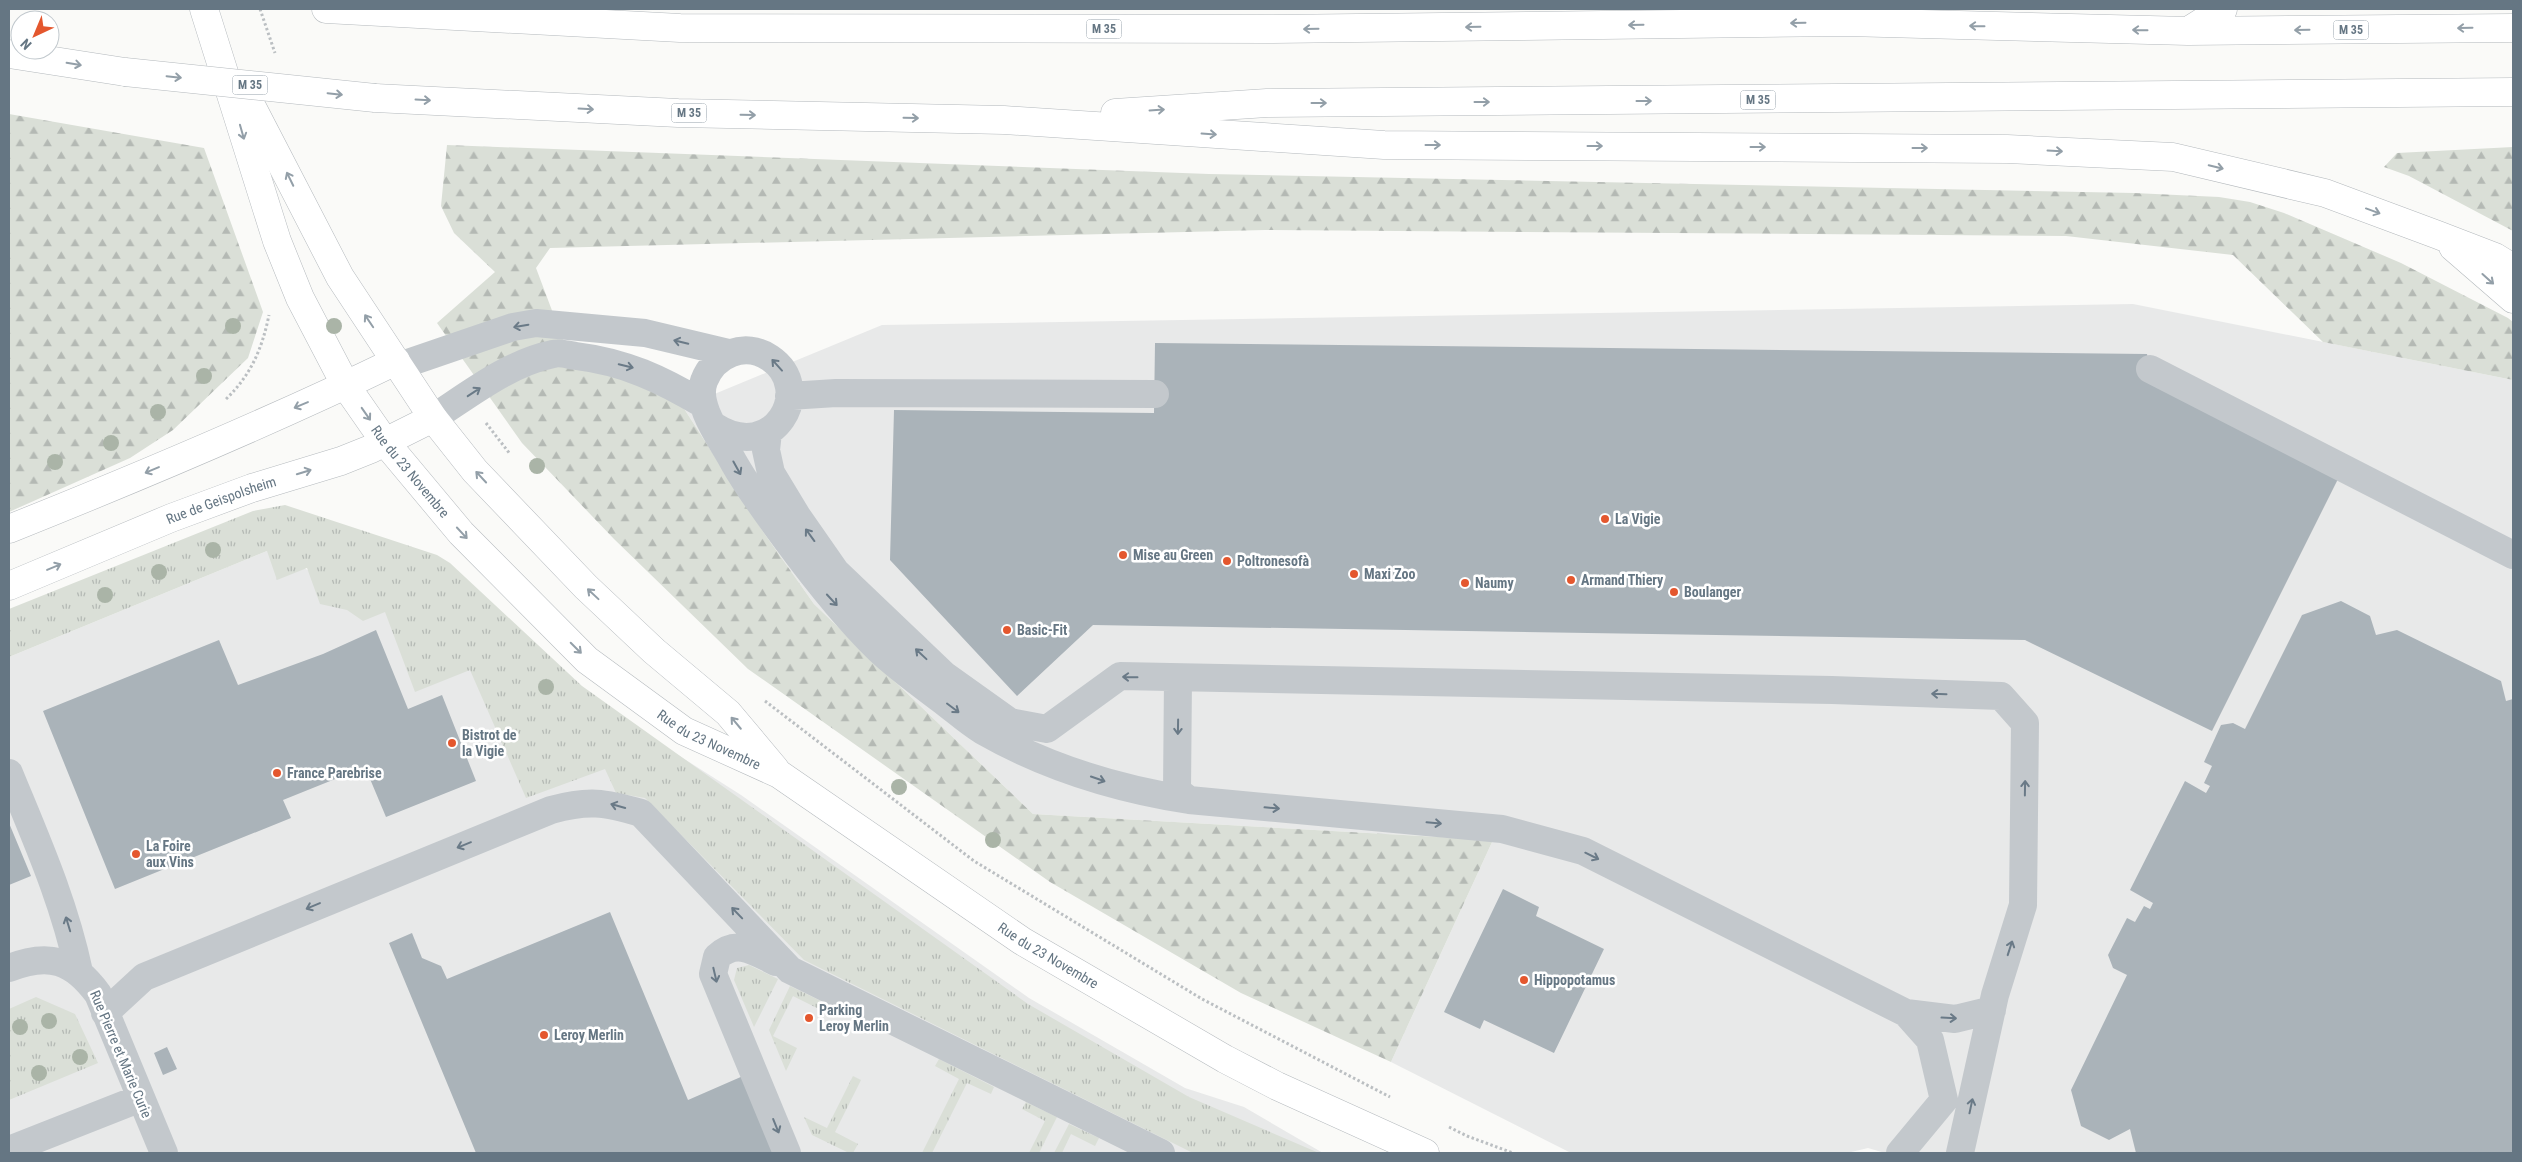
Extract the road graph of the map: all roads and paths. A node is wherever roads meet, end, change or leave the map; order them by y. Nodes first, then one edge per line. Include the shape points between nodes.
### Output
1 (204, 9) edge
2 (260, 9) edge
3 (326, 9) edge
4 (2223, 9) edge
5 (2513, 28) edge
6 (2188, 31) junction
7 (214, 35) junction
8 (9, 54) edge
9 (279, 62) dead end
10 (2513, 92) edge
11 (1004, 120) junction
12 (2438, 235) junction
13 (2513, 268) edge
14 (300, 298) junction
15 (2513, 299) edge
16 (729, 353) junction
17 (398, 363) junction
18 (2150, 369) dead end
19 (346, 386) junction
20 (1154, 394) dead end
21 (789, 396) junction
22 (221, 404) dead end
23 (708, 415) junction
24 (433, 418) junction
25 (481, 418) dead end
26 (768, 432) junction
27 (386, 442) junction
28 (515, 459) dead end
29 (9, 530) edge
30 (2513, 555) edge
31 (9, 586) edge
32 (1178, 678) junction
33 (762, 699) dead end
34 (9, 773) edge
35 (779, 774) junction
36 (1189, 800) junction
37 (9, 968) edge
38 (790, 970) junction
39 (78, 972) junction
40 (1992, 1010) junction
41 (105, 1013) junction
42 (1906, 1013) junction
43 (1278, 1086) junction
44 (141, 1098) junction
45 (1396, 1100) dead end
46 (1440, 1123) dead end
47 (9, 1150) edge
48 (164, 1153) edge
49 (787, 1153) edge
50 (1161, 1153) edge
51 (1384, 1153) edge
52 (1425, 1153) edge
53 (1513, 1153) edge
54 (1900, 1153) edge
55 (1960, 1153) edge

1 - 7 main road, Rue du 23 Novembre
2 - 9 path
6 -> 3 main road, M 35 via 1847,22 1283,29 680,28
4 - 6 main road
5 -> 6 main road, M 35
7 -> 14 main road, Rue du 23 Novembre via 261,196
17 -> 7 main road, Rue du 23 Novembre via 340,277
8 -> 11 main road, M 35, bridge via 125,72 375,98 678,113
11 -> 10 main road, M 35 via 1267,103
11 -> 12 main road via 1384,145 2006,149 2172,157 2325,193
12 - 13 main road
12 -> 15 main road
14 - 19 main road, Rue du 23 Novembre
14 - 22 path via 269,315 257,359
16 -> 17 street via 645,333 536,323 513,327
21 -> 16 street via 788,382 771,358 743,350
16 - 23 street via 716,361 702,386
17 - 19 main road
17 - 24 main road, Rue du 23 Novembre
18 - 30 street
19 -> 27 main road, Rue du 23 Novembre
19 -> 29 main road
20 - 21 street via 836,393
21 - 26 street via 779,423
24 -> 23 street via 507,371 555,353 636,369 668,383
23 - 26 street via 726,434 740,438 754,438
23 -> 36 street via 748,489 828,595 880,651 926,688 982,730 1041,759 1111,784
24 - 27 main road, Rue de Geispolsheim
35 -> 24 main road, Rue du 23 Novembre via 728,713 654,652 529,529
25 - 28 path
32 -> 26 street via 1120,676 1047,729 1010,722 944,675 836,572 796,516 771,473 766,450
31 -> 27 main road, Rue de Geispolsheim via 171,518 252,488 341,461
27 -> 35 main road, Rue du 23 Novembre via 461,533 587,660 684,731
32 -> 36 street via 1177,791
40 -> 32 street via 2023,905 2025,723 2001,696
33 - 45 path via 974,861 1202,999
39 -> 34 street via 70,930 58,893
35 - 43 main road, Rue du 23 Novembre via 1022,941 1225,1059
36 -> 42 street via 1502,829 1583,851
37 - 39 street, Rue Pierre et Marie Curie via 50,959 65,963
38 -> 41 street via 641,813 608,804 578,803 542,813 144,977
38 -> 49 street via 742,946 732,947 717,957 713,974
38 - 50 street
39 - 41 street, Rue Pierre et Marie Curie via 98,994
42 -> 40 street via 1955,1019
55 -> 40 street
41 - 44 street, Rue Pierre et Marie Curie
42 - 54 street via 1930,1040 1944,1100
43 - 51 main road, Rue du 23 Novembre
43 - 52 main road, Rue du 23 Novembre
44 - 47 street
44 - 48 street, Rue Pierre et Marie Curie
46 - 53 path

